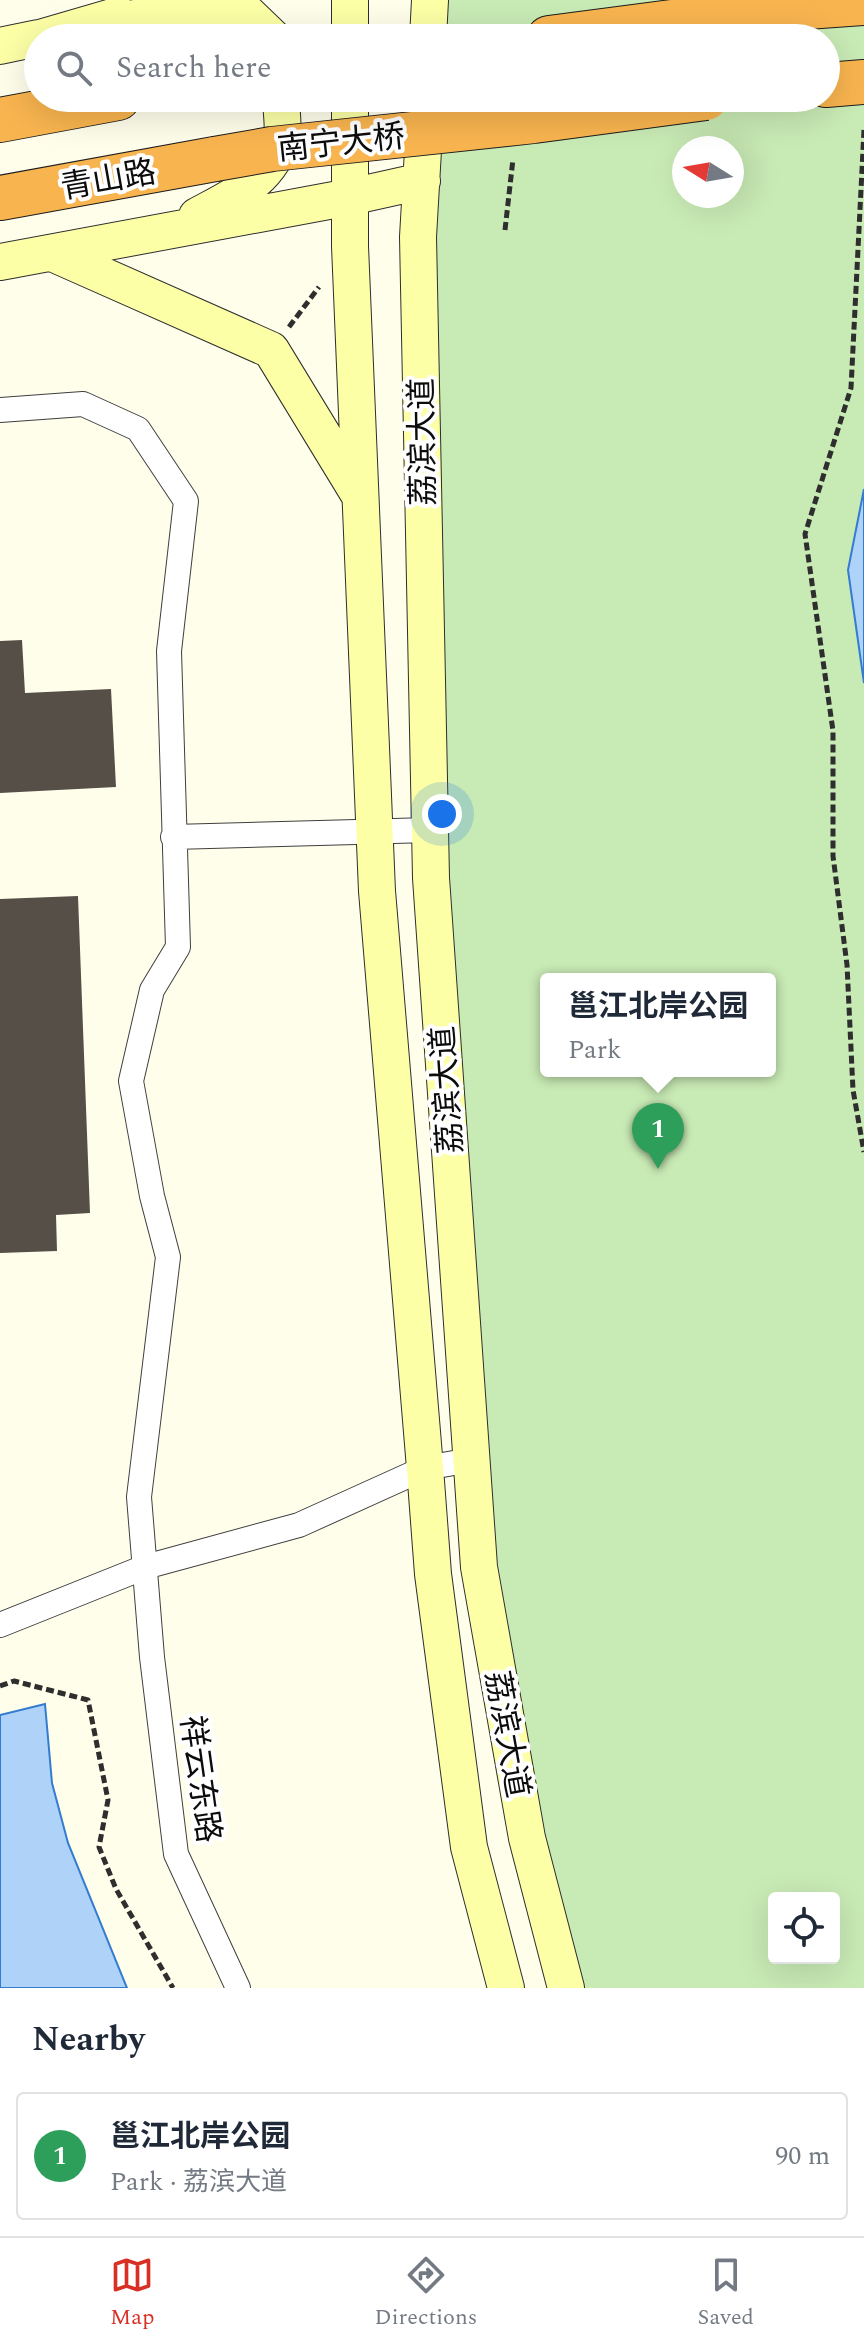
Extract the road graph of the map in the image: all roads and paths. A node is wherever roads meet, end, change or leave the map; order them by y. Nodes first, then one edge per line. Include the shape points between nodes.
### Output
1 (158, 0) edge
2 (350, 0) edge
3 (430, 0) edge
4 (864, 3) edge
5 (97, 23) junction
6 (93, 24) edge
7 (258, 24) edge
8 (350, 24) edge
9 (429, 24) edge
10 (656, 24) edge
11 (24, 41) edge
12 (0, 46) edge
13 (864, 82) edge
14 (840, 84) edge
15 (43, 112) edge
16 (281, 112) edge
17 (350, 112) edge
18 (425, 112) edge
19 (601, 112) edge
20 (0, 120) edge
21 (864, 130) edge
22 (513, 157) dead end
23 (215, 159) joint
24 (422, 181) junction
25 (350, 197) junction
26 (0, 198) edge
27 (505, 230) dead end
28 (167, 231) junction
29 (350, 246) junction
30 (52, 253) junction
31 (0, 262) edge
32 (271, 350) junction
33 (0, 410) edge
34 (361, 499) junction
35 (430, 830) junction
36 (375, 831) junction
37 (173, 837) junction
38 (864, 1152) edge
39 (471, 1460) junction
40 (425, 1468) junction
41 (145, 1567) junction
42 (0, 1625) edge
43 (0, 1686) edge
44 (173, 1988) edge
45 (238, 1988) edge
46 (506, 1988) edge
47 (566, 1988) edge

1 - 5 main road
2 - 8 main road
3 - 9 main road
4 - 10 highway
5 - 6 main road
5 - 7 main road via 180,12 245,11
11 - 12 main road
13 - 14 highway
15 - 20 highway
16 - 28 main road via 282,136 264,173 239,193
17 - 25 main road, 荔滨大道
18 - 24 main road, 荔滨大道
19 - 23 highway, 南宁大桥, bridge
21 - 38 path via 851,388 805,534 833,731 833,856 847,965 853,1090
22 - 27 path
23 - 26 highway, 青山路
24 - 25 main road
24 - 35 main road, 荔滨大道 via 418,237
25 - 28 main road
25 - 29 main road, 荔滨大道
28 - 30 main road
29 - 32 path
29 - 34 main road, 荔滨大道
30 - 31 main road
30 - 32 main road
32 - 34 main road
33 - 37 street, 祥云东路 via 83,404 138,429 186,501 169,651
34 - 36 main road, 荔滨大道
35 - 36 street
35 - 39 main road, 荔滨大道
36 - 37 street
36 - 40 main road, 荔滨大道
37 - 41 street, 祥云东路 via 178,947 152,990 131,1081 168,1257 139,1497
39 - 40 street
39 - 47 main road, 荔滨大道 via 479,1567 527,1838
40 - 41 street via 299,1525
40 - 46 main road, 荔滨大道 via 433,1574 469,1847
41 - 42 street
41 - 45 street, 祥云东路 via 176,1854
43 - 44 path via 14,1681 88,1700 108,1800 99,1847 116,1889

